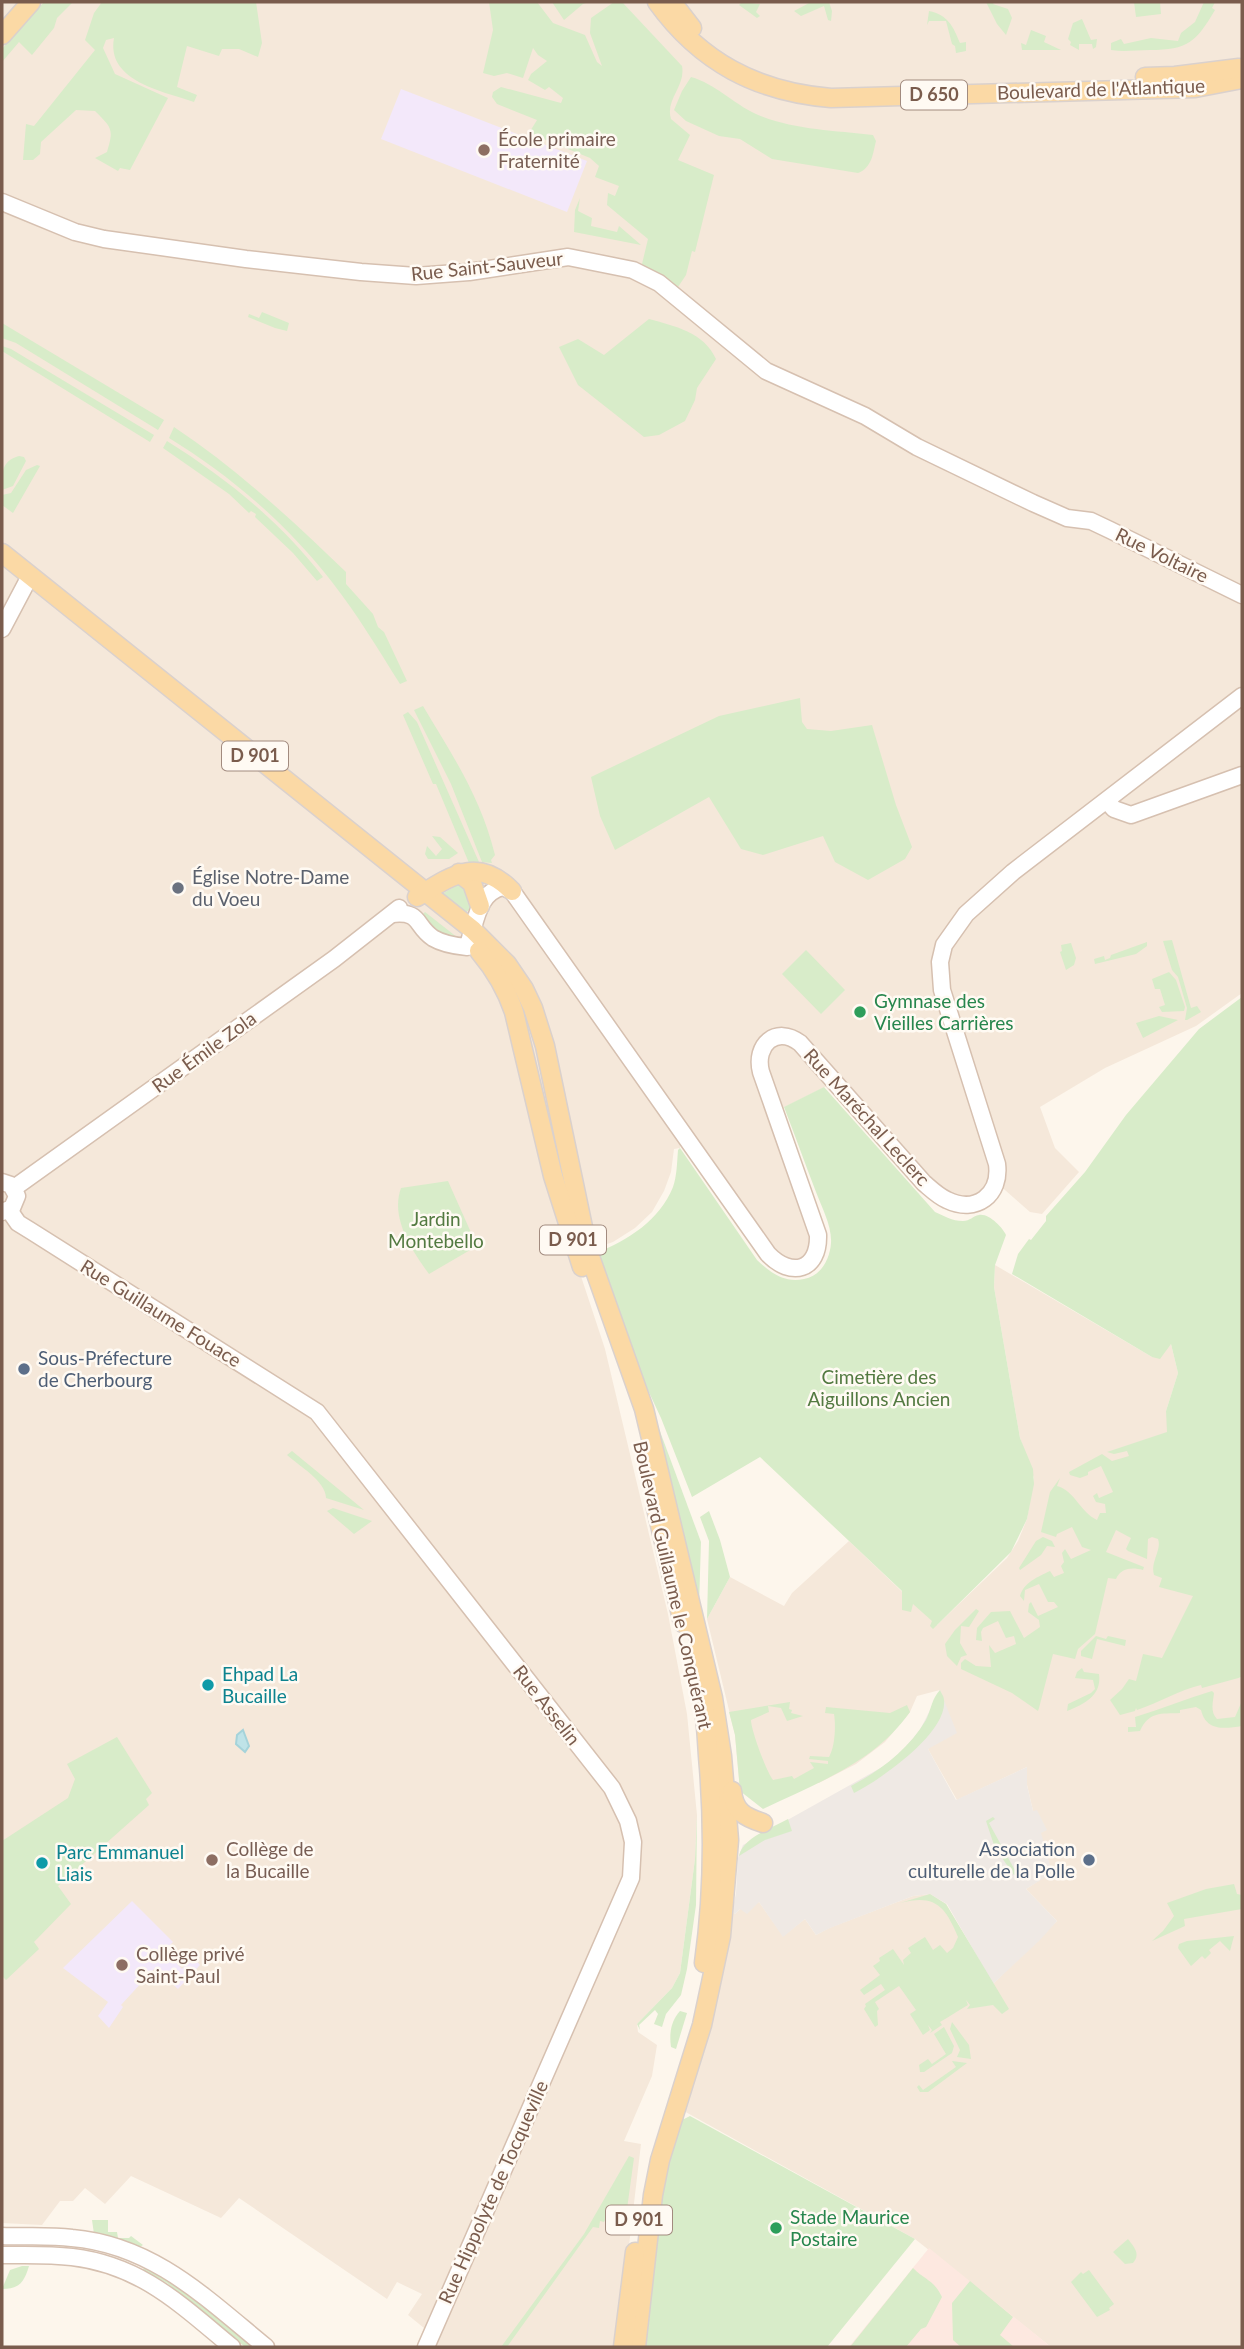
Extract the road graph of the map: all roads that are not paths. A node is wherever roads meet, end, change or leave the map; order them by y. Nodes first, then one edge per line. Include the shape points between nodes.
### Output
1 (16, 2) edge
2 (31, 2) edge
3 (657, 2) edge
4 (672, 2) edge
5 (2, 17) edge
6 (2, 35) edge
7 (1242, 67) edge
8 (1242, 79) edge
9 (2, 202) edge
10 (1080, 520) joint
11 (2, 553) edge
12 (2, 567) edge
13 (27, 580) junction
14 (1242, 595) edge
15 (2, 629) edge
16 (1242, 696) edge
17 (1242, 775) edge
18 (1107, 801) junction
19 (459, 873) junction
20 (512, 891) junction
21 (420, 895) junction
22 (480, 906) junction
23 (392, 914) junction
24 (420, 921) junction
25 (471, 935) junction
26 (8, 1185) edge
27 (5, 1211) edge
28 (317, 1412) joint
29 (671, 1546) junction
30 (706, 1702) junction
31 (729, 1840) junction
32 (561, 2036) joint
33 (2, 2236) edge
34 (2, 2255) edge
35 (627, 2344) edge
36 (232, 2347) edge
37 (266, 2347) edge
38 (426, 2347) edge

1 - 5 main road
2 - 6 main road
3 - 8 main road, Boulevard de l'Atlantique / D 650 via 680,32 728,69 805,96 1195,88
4 - 7 main road, Boulevard de l'Atlantique / D 650 via 688,24 732,60 759,74 812,87 1175,76
9 - 10 street, Rue Saint-Sauveur via 104,239 246,259 404,275 469,272 568,257 632,270 659,283 766,371 865,416 917,447
10 - 14 street, Rue Voltaire via 1091,521
11 - 13 main road, D 901
12 - 13 main road, D 901
13 - 15 street
13 - 21 main road, D 901
16 - 18 street
17 - 18 street via 1127,815
18 - 20 street, Rue Maréchal Leclerc via 985,896 960,920 944,946 940,973 944,998 997,1164 997,1183 984,1199 959,1204 931,1189 795,1040 777,1036 763,1047 761,1072 818,1236 813,1259 799,1268 786,1267 768,1254
19 - 20 main road via 494,875
19 - 21 main road
19 - 22 main road via 472,883
20 - 22 street via 495,888
21 - 23 street, Rue Émile Zola
21 - 24 street
21 - 25 main road, D 901
22 - 25 street
23 - 24 street via 410,914
23 - 26 street, Rue Émile Zola
24 - 25 street via 443,943 467,947
25 - 29 main road, Boulevard Guillaume le Conquérant / D 901 via 507,990 575,1250 635,1416
25 - 29 main road, Boulevard Guillaume le Conquérant / D 901 via 507,964 529,998 541,1033 588,1251 644,1409
26 - 27 street via 17,1201
27 - 28 street, Rue Guillaume Fouace
28 - 32 street, Rue Asselin via 612,1788 628,1821 633,1842 631,1878
29 - 30 main road, Boulevard Guillaume le Conquérant / D 901
30 - 31 main road via 719,1827
30 - 31 main road via 718,1706 729,1748 734,1805 762,1823
30 - 35 main road, Boulevard Guillaume le Conquérant / D 901 via 713,1820 710,1919 694,2008 645,2173
31 - 35 main road, Boulevard Guillaume le Conquérant / D 901 via 721,1936 708,2000 657,2172
32 - 38 street, Rue Hippolyte de Tocqueville
33 - 37 street via 74,2238 154,2261
34 - 36 street via 89,2259 142,2278

